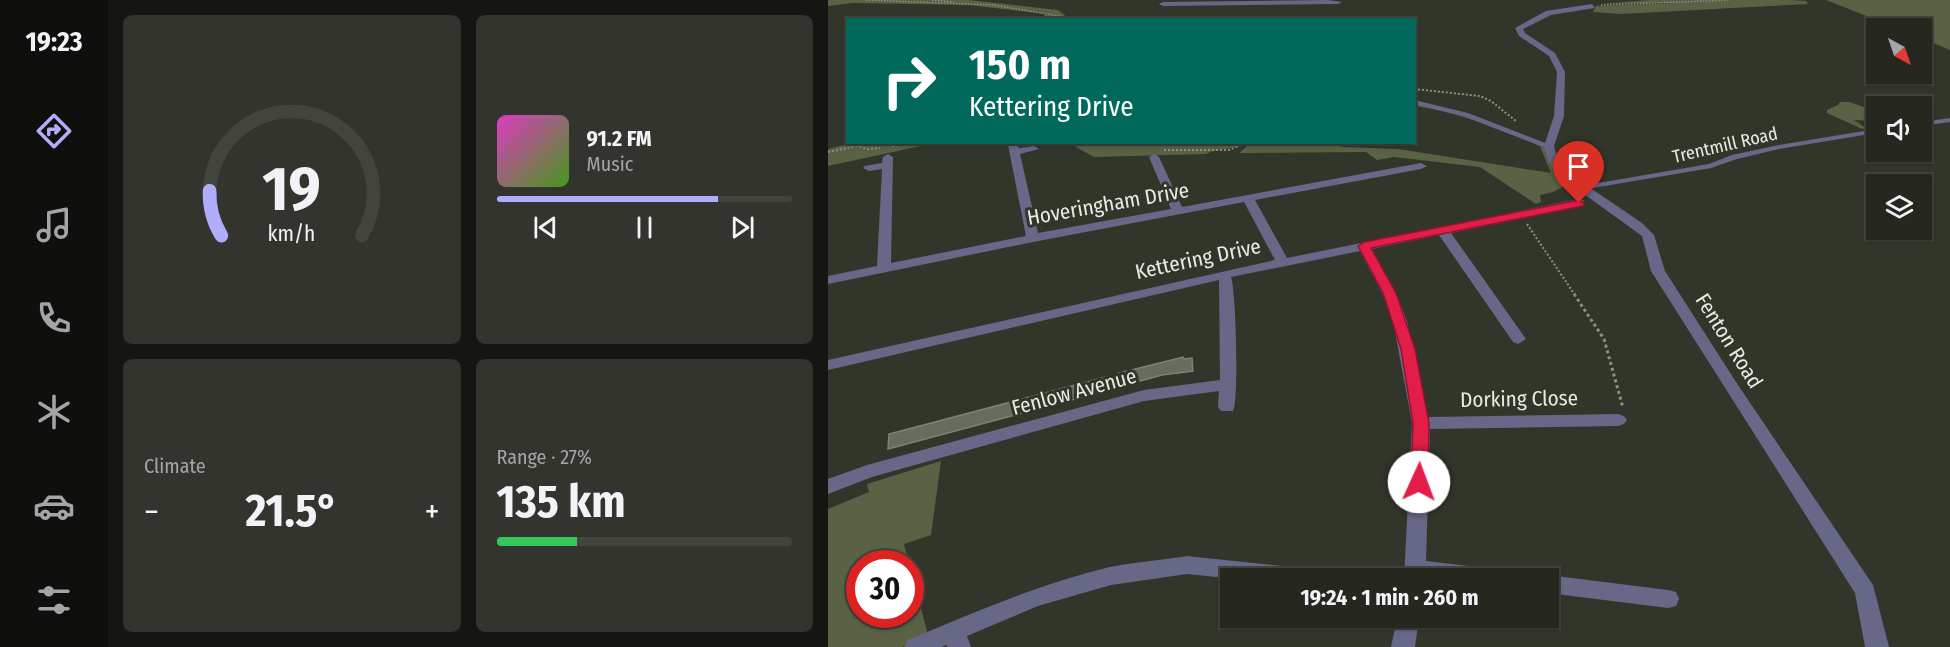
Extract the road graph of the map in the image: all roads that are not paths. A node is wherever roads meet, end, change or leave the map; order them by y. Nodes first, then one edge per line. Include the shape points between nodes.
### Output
1 (1338, 2) edge
2 (1163, 4) dead end
3 (1179, 5) edge
4 (1592, 6) road end
5 (1416, 102) edge
6 (1950, 120) edge
7 (1932, 123) edge
8 (1866, 133) edge
9 (1548, 146) junction
10 (1034, 149) dead end
11 (1386, 160) dead end
12 (1422, 166) dead end
13 (869, 168) dead end
14 (1144, 168) dead end
15 (1396, 171) junction
16 (1580, 196) junction
17 (1248, 198) junction
18 (1178, 212) junction
19 (1443, 231) junction
20 (1033, 238) junction
21 (1364, 246) junction
22 (1283, 263) junction
23 (884, 267) junction
24 (1223, 275) junction
25 (828, 280) edge
26 (1518, 339) dead end
27 (828, 365) edge
28 (1228, 384) junction
29 (1227, 407) dead end
30 (1618, 420) road end
31 (1421, 423) junction
32 (828, 487) edge
33 (1220, 568) edge
34 (1416, 568) edge
35 (1559, 585) edge
36 (1668, 599) dead end
37 (1406, 628) edge
38 (956, 638) edge
39 (916, 647) edge
40 (1403, 647) edge
41 (1877, 647) edge

1 - 3 street
2 - 3 street
4 - 9 street via 1549,14 1519,28 1552,55 1561,72 1559,116
5 - 9 lane via 1464,114
6 - 7 lane
8 - 16 lane, Trentmill Road via 1779,147
9 - 16 street, Fenton Road via 1553,160
10 - 20 street via 1014,149
11 - 15 street
12 - 15 street, Hoveringham Drive
13 - 23 street via 888,161
14 - 18 street via 1156,161
15 - 17 street, Hoveringham Drive
16 - 19 street, Kettering Drive via 1521,215
16 - 41 street, Fenton Road via 1648,235 1658,271 1865,591
17 - 18 street, Hoveringham Drive
17 - 22 street
18 - 20 street, Hoveringham Drive
19 - 21 street, Kettering Drive
19 - 26 street
20 - 23 street, Hoveringham Drive
21 - 22 street, Kettering Drive
21 - 31 street via 1400,321
22 - 24 street, Kettering Drive
23 - 25 street, Hoveringham Drive
24 - 27 street, Kettering Drive
24 - 28 street
28 - 29 street
28 - 32 street, Fenlow Avenue via 1144,396 867,472
30 - 31 street, Dorking Close
31 - 34 street
33 - 38 street via 1187,565 1111,576 1034,598
35 - 36 street
37 - 40 street
38 - 39 street

